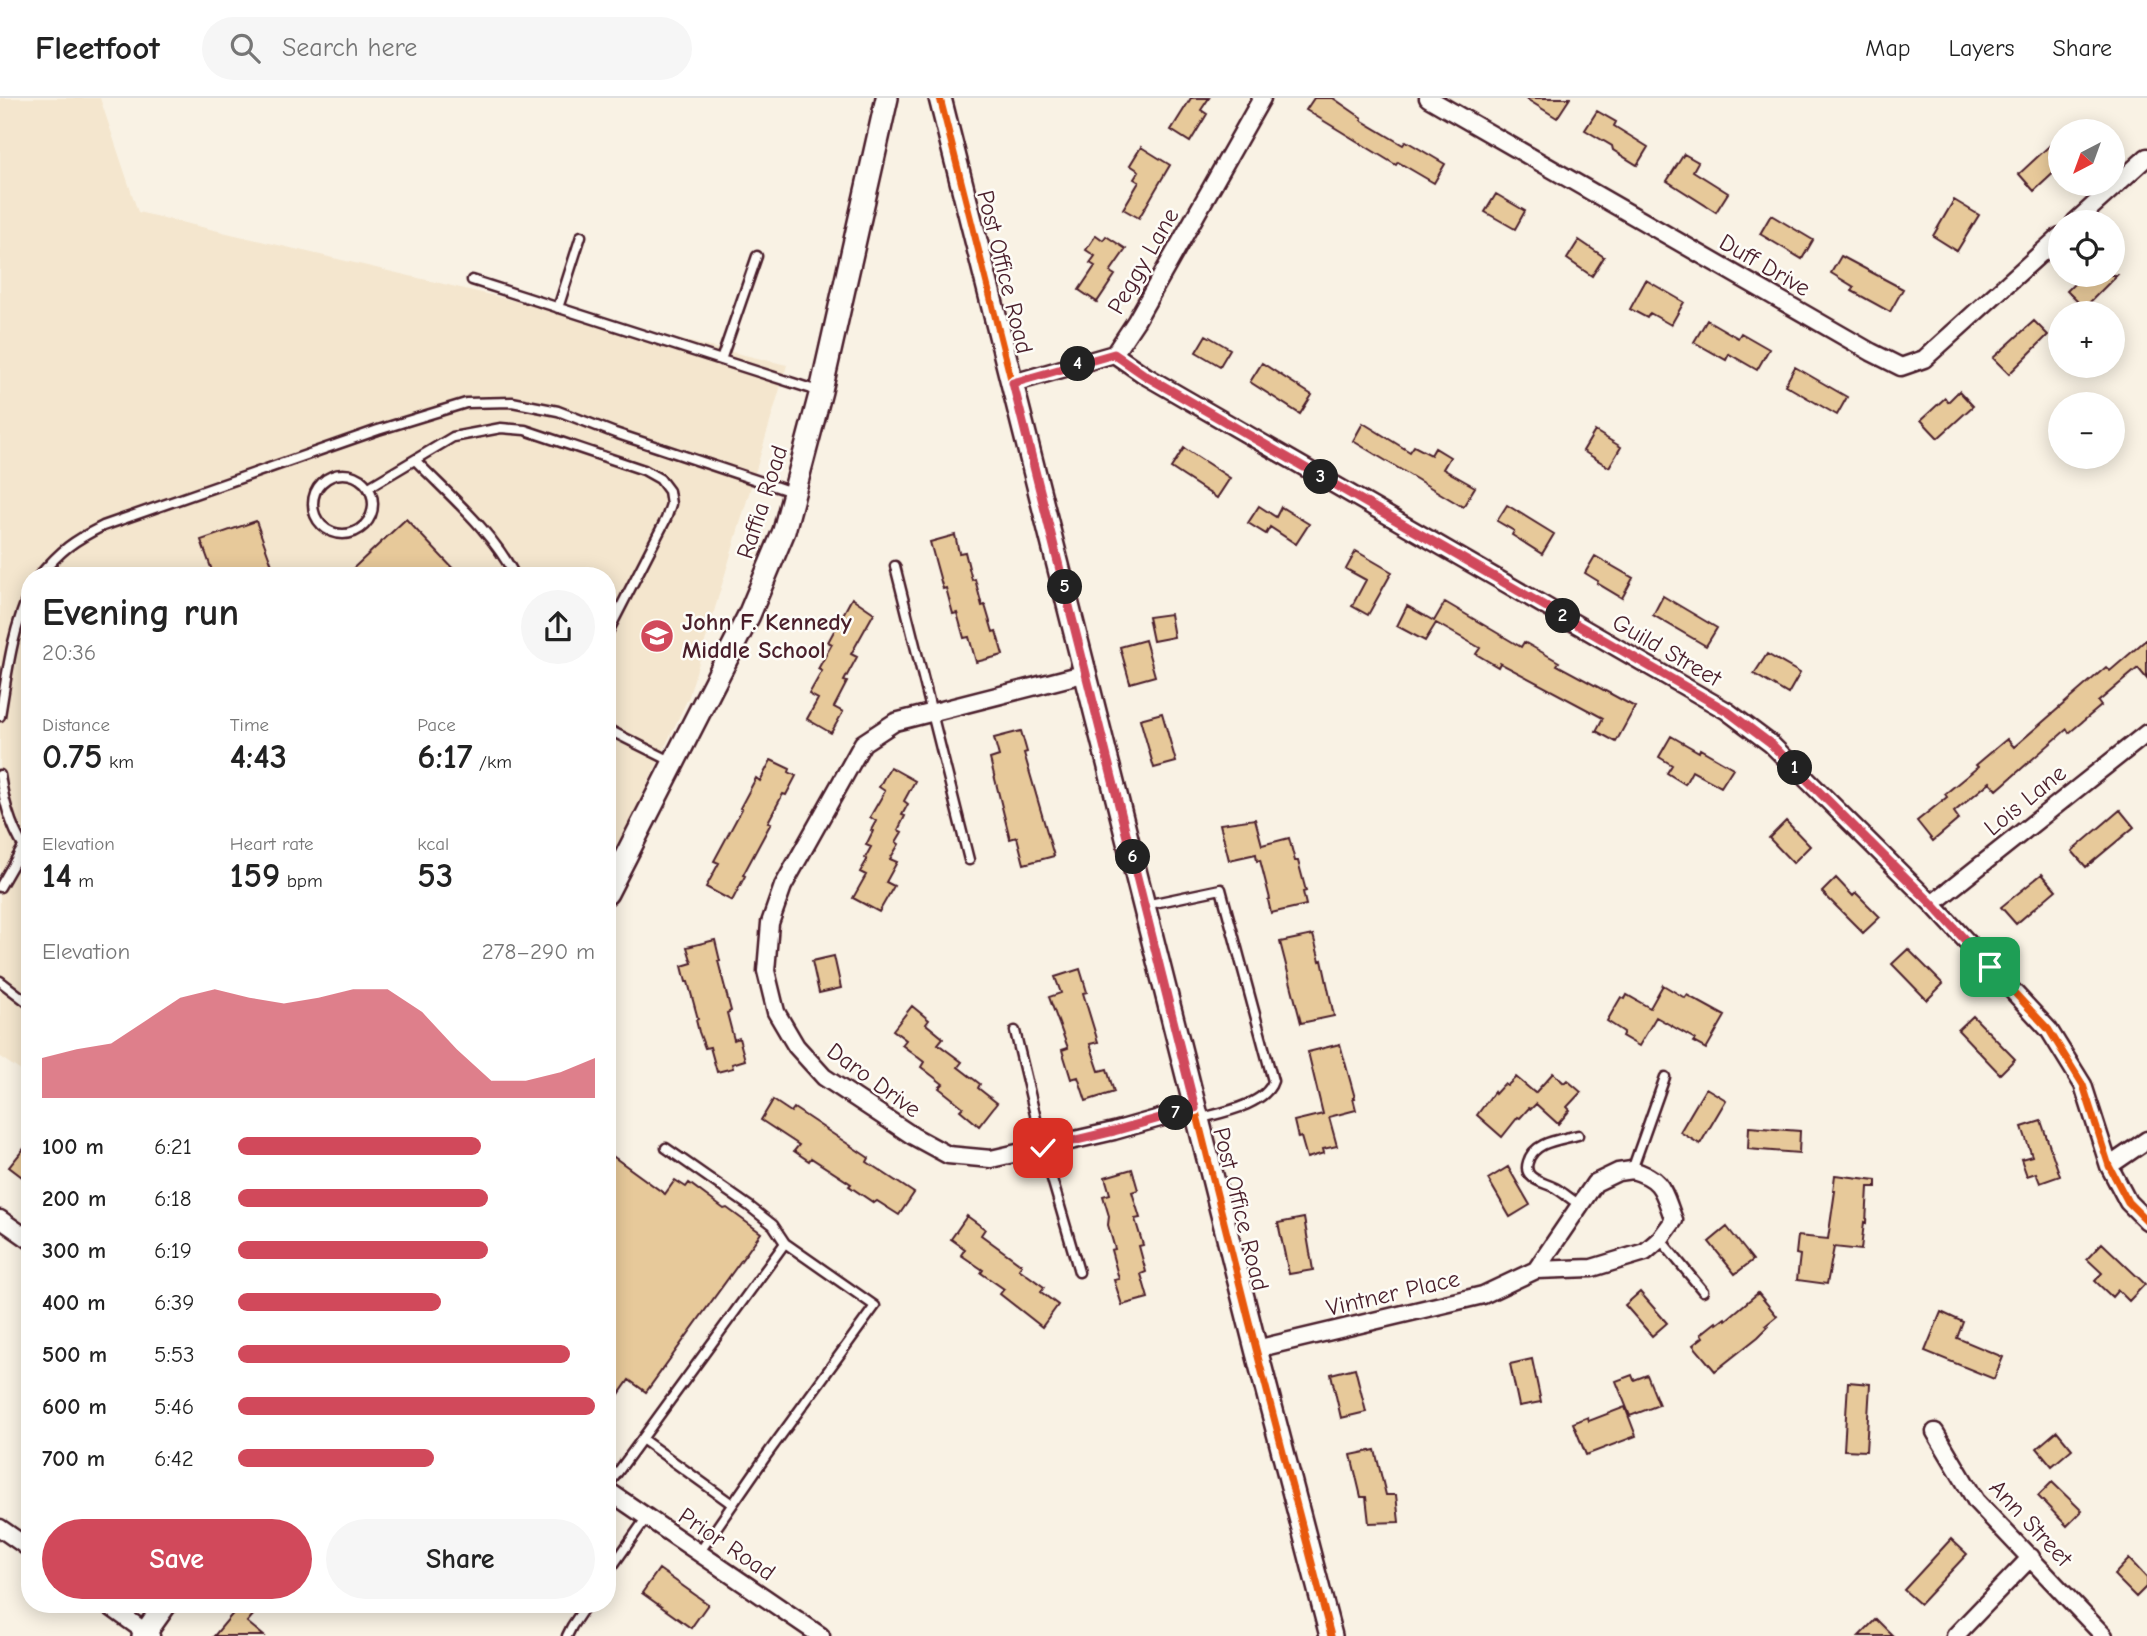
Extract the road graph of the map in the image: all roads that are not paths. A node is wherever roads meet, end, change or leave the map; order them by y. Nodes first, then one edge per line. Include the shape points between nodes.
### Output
1 (887, 98) edge
2 (940, 98) edge
3 (1262, 98) edge
4 (1428, 98) edge
5 (2147, 157) edge
6 (2088, 210) edge
7 (581, 236) dead end
8 (2048, 247) edge
9 (757, 256) dead end
10 (472, 280) dead end
11 (558, 308) junction
12 (1114, 354) junction
13 (721, 360) junction
14 (1013, 383) junction
15 (821, 391) junction
16 (415, 460) junction
17 (369, 487) junction
18 (795, 492) junction
19 (895, 566) dead end
20 (46, 567) edge
21 (511, 567) edge
22 (21, 615) edge
23 (616, 616) edge
24 (1087, 673) junction
25 (931, 713) junction
26 (0, 716) edge
27 (2147, 733) edge
28 (616, 734) edge
29 (674, 763) junction
30 (0, 775) edge
31 (21, 842) edge
32 (21, 850) edge
33 (969, 860) dead end
34 (616, 876) edge
35 (0, 887) edge
36 (1932, 904) junction
37 (1145, 905) junction
38 (0, 981) edge
39 (21, 997) edge
40 (1016, 1031) dead end
41 (1665, 1077) dead end
42 (1197, 1114) junction
43 (1578, 1135) dead end
44 (2147, 1140) edge
45 (666, 1148) dead end
46 (1043, 1148) junction
47 (2109, 1166) junction
48 (1632, 1170) junction
49 (1580, 1205) junction
50 (0, 1219) edge
51 (2147, 1221) edge
52 (21, 1234) edge
53 (1660, 1239) junction
54 (785, 1243) junction
55 (1536, 1270) junction
56 (1079, 1272) dead end
57 (1703, 1291) dead end
58 (1256, 1349) junction
59 (1935, 1432) dead end
60 (642, 1439) junction
61 (616, 1475) edge
62 (616, 1495) edge
63 (732, 1504) junction
64 (647, 1517) junction
65 (0, 1528) edge
66 (21, 1543) edge
67 (699, 1553) junction
68 (2031, 1558) junction
69 (616, 1561) edge
70 (118, 1613) edge
71 (161, 1613) edge
72 (581, 1613) edge
73 (147, 1635) edge
74 (567, 1636) edge
75 (821, 1636) edge
76 (1331, 1636) edge
77 (1955, 1636) edge
78 (2105, 1636) edge

1 - 15 street, Raffia Road
2 - 14 street, Post Office Road
3 - 12 street, Peggy Lane
4 - 8 street, Duff Drive via 1901,367 1924,359
5 - 6 street
7 - 11 lane
9 - 13 lane
10 - 11 lane
11 - 13 lane
12 - 14 street
12 - 36 street, Guild Street via 1727,711 1771,744
13 - 15 lane
14 - 24 street, Post Office Road
15 - 18 street, Raffia Road
16 - 17 lane
16 - 21 lane via 491,538
16 - 23 lane via 453,436 500,428 525,430 660,479 671,503 666,519
17 - 17 lane via 343,473 324,480 313,498 316,518 340,534 359,530 374,505
18 - 20 lane via 558,411 512,402 466,403 103,526 73,542
18 - 29 street, Raffia Road via 749,615
19 - 25 lane
22 - 26 lane
24 - 25 street, Daro Drive
24 - 37 street, Post Office Road
25 - 33 lane
25 - 46 street, Daro Drive via 895,722 863,743 783,886 770,923 766,971 776,1012 796,1046 824,1076 948,1155 991,1159
27 - 36 street, Lois Lane
28 - 29 lane
29 - 34 street, Raffia Road
30 - 31 lane via 3,801
32 - 35 lane
36 - 47 street, Guild Street via 2049,1030 2083,1085
37 - 42 street, Post Office Road
37 - 42 lane via 1221,889 1272,1081 1270,1089 1247,1104
38 - 39 lane
40 - 46 lane
41 - 48 lane
42 - 46 street, Daro Drive
42 - 58 street, Post Office Road
43 - 49 lane via 1537,1147 1527,1170
44 - 47 street
45 - 54 lane via 750,1206 773,1225
46 - 56 lane
47 - 51 street, Guild Street via 2129,1202
48 - 49 street via 1595,1183
48 - 53 street via 1659,1183 1674,1220
49 - 55 street
50 - 52 street
53 - 55 street, Vintner Place via 1645,1252 1592,1268
53 - 57 lane
54 - 60 lane
54 - 63 lane via 875,1307
55 - 58 street, Vintner Place via 1483,1295
58 - 76 street, Post Office Road
59 - 68 street, Ann Street via 1976,1501
60 - 61 lane
60 - 63 lane
62 - 64 street, Prior Road
63 - 67 lane
64 - 67 street, Prior Road
64 - 69 lane
65 - 66 street
67 - 75 street, Prior Road
68 - 77 street
68 - 78 street, Ann Street
70 - 73 street
71 - 73 street
72 - 74 lane

